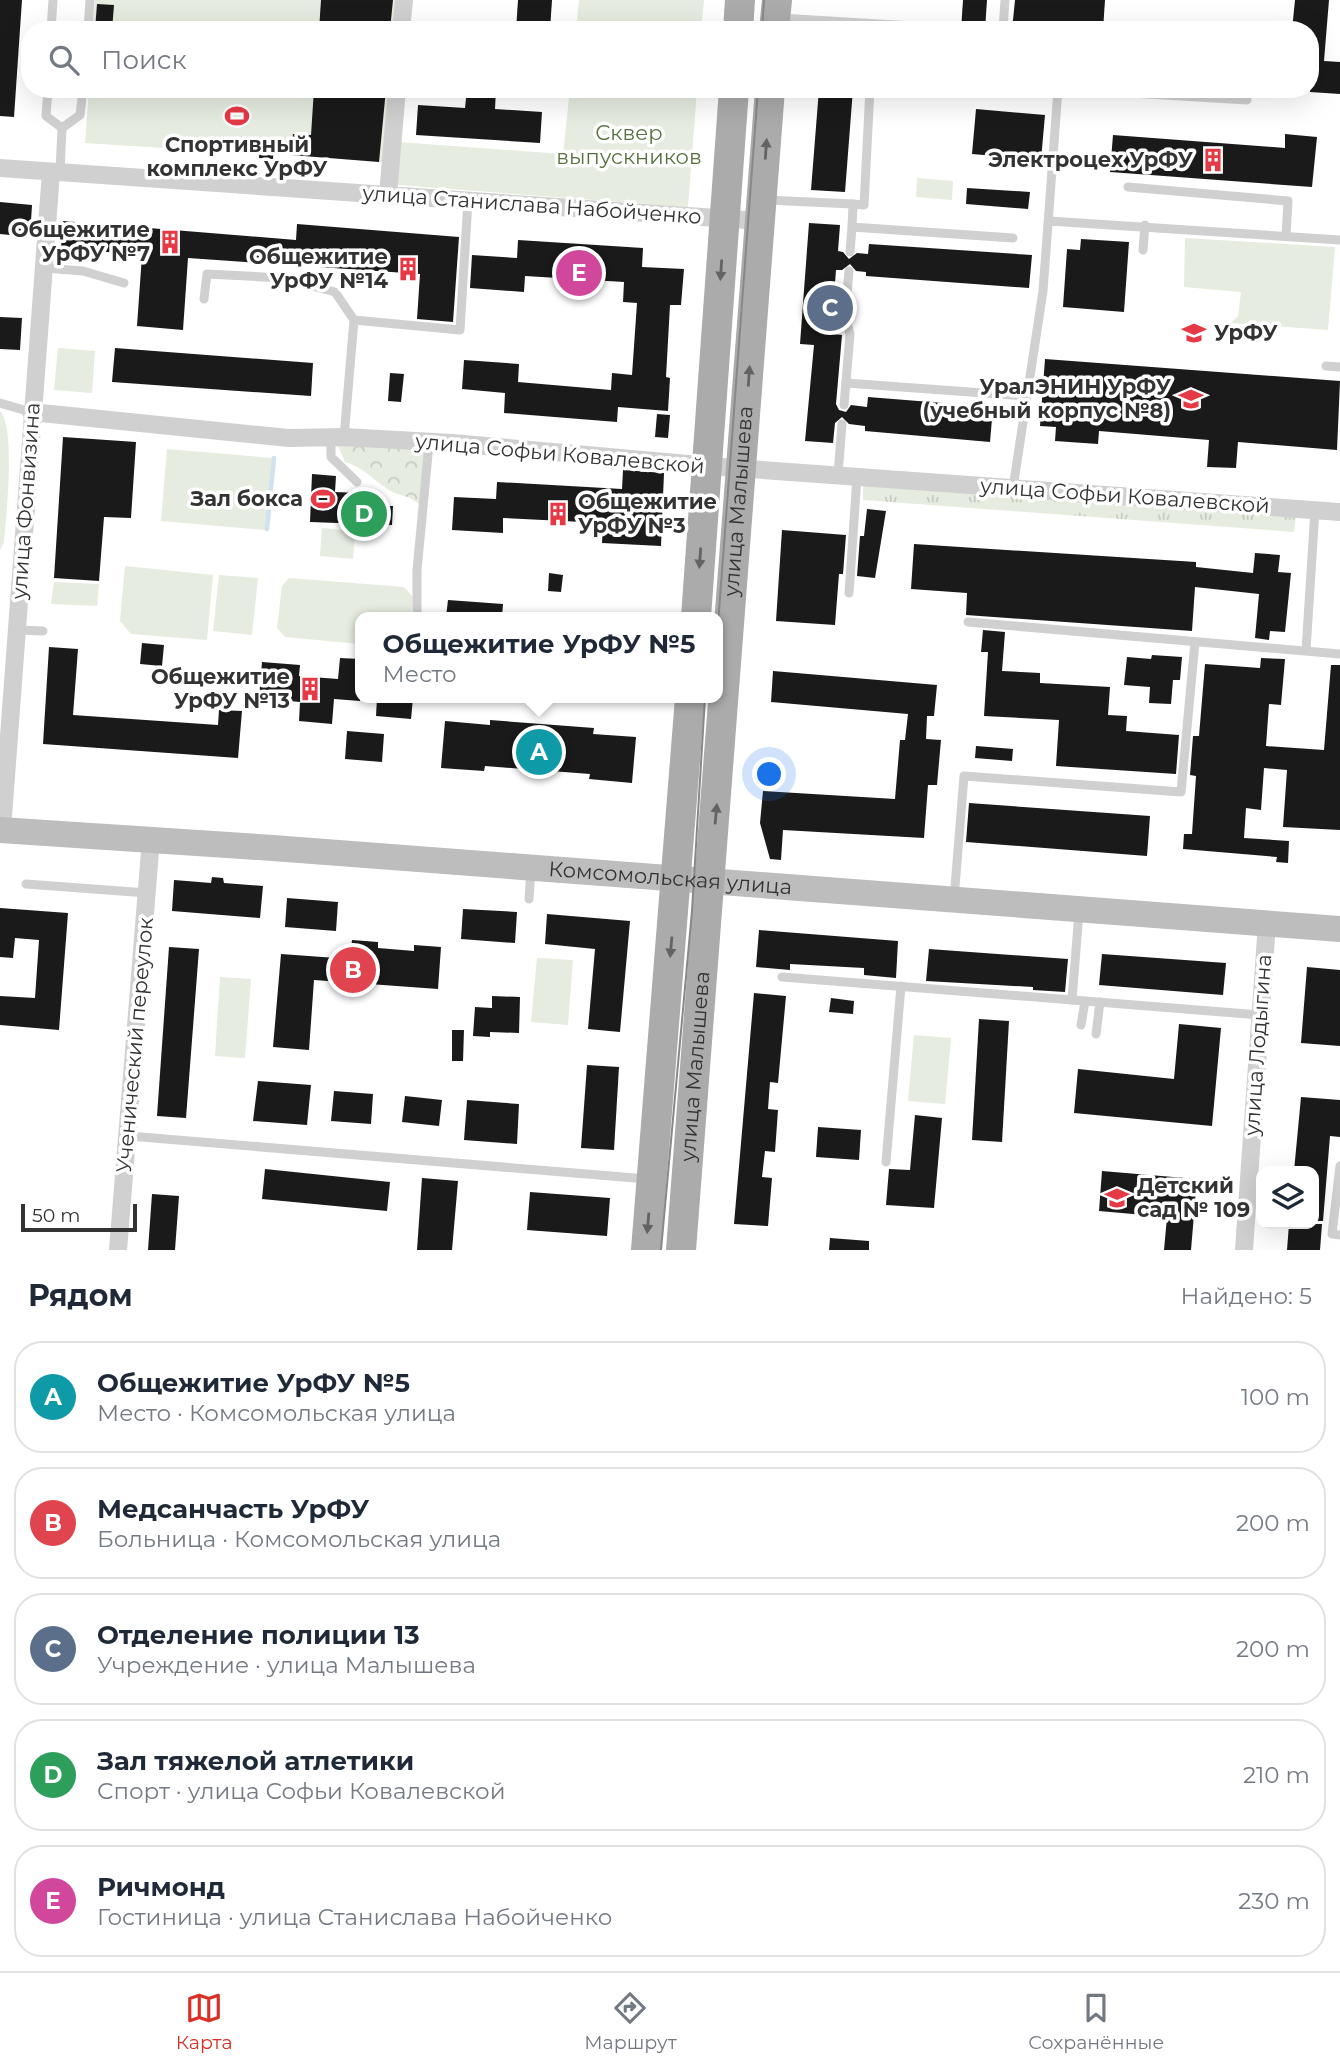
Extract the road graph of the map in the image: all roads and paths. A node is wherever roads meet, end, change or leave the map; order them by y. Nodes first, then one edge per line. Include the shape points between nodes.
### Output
1 (53, 0) edge
2 (90, 0) edge
3 (404, 0) edge
4 (740, 0) edge
5 (1005, 0) edge
6 (775, 16) edge
7 (52, 21) edge
8 (89, 21) edge
9 (402, 21) edge
10 (739, 21) edge
11 (820, 21) edge
12 (1004, 21) edge
13 (47, 98) edge
14 (82, 98) edge
15 (396, 98) edge
16 (733, 98) edge
17 (769, 98) edge
18 (870, 98) edge
19 (1057, 98) edge
20 (1214, 98) edge
21 (1247, 100) dead end
22 (62, 128) junction
23 (0, 168) edge
24 (56, 172) junction
25 (1128, 187) dead end
26 (388, 195) junction
27 (468, 201) junction
28 (853, 204) junction
29 (761, 211) junction
30 (724, 218) junction
31 (1049, 220) junction
32 (1145, 225) junction
33 (852, 227) junction
34 (1286, 236) junction
35 (1013, 238) dead end
36 (1340, 240) edge
37 (1143, 250) dead end
38 (850, 252) dead end
39 (44, 268) junction
40 (849, 271) dead end
41 (124, 283) dead end
42 (204, 299) dead end
43 (354, 320) junction
44 (1325, 366) dead end
45 (1340, 366) edge
46 (846, 383) junction
47 (1025, 396) junction
48 (0, 403) edge
49 (844, 405) dead end
50 (31, 412) junction
51 (842, 424) dead end
52 (338, 437) junction
53 (429, 444) junction
54 (707, 465) junction
55 (742, 468) junction
56 (848, 476) junction
57 (357, 482) dead end
58 (1013, 488) junction
59 (1315, 510) junction
60 (1340, 512) edge
61 (849, 593) dead end
62 (417, 612) edge
63 (696, 612) edge
64 (968, 622) dead end
65 (17, 630) junction
66 (43, 631) dead end
67 (1195, 642) junction
68 (1306, 650) junction
69 (1340, 654) edge
70 (690, 703) edge
71 (1, 830) edge
72 (151, 839) junction
73 (531, 868) junction
74 (677, 879) junction
75 (711, 881) junction
76 (26, 884) dead end
77 (147, 893) junction
78 (529, 899) dead end
79 (953, 900) junction
80 (1079, 910) junction
81 (1267, 923) junction
82 (1340, 929) edge
83 (782, 977) dead end
84 (901, 986) junction
85 (1072, 1000) junction
86 (1085, 1001) junction
87 (1100, 1002) junction
88 (1260, 1014) junction
89 (1082, 1025) dead end
90 (1096, 1034) dead end
91 (129, 1136) junction
92 (886, 1162) dead end
93 (1340, 1166) edge
94 (652, 1180) junction
95 (1340, 1235) edge
96 (118, 1250) edge
97 (646, 1250) edge
98 (681, 1250) edge
99 (1244, 1250) edge

1 - 7 lane
2 - 8 lane
3 - 9 street
4 - 10 main road
5 - 12 lane
6 - 11 lane
13 - 22 lane via 46,116
14 - 22 lane via 80,115
15 - 26 street
16 - 30 main road, улица Малышева
29 -> 17 main road, улица Малышева
18 - 28 lane via 864,205
19 - 31 lane
20 - 21 lane
22 - 24 lane
23 - 24 street, улица Станислава Набойченко
24 - 26 street, улица Станислава Набойченко
24 - 39 street, улица Фонвизина
25 - 34 lane via 1289,201
26 - 27 street, улица Станислава Набойченко
27 - 30 street, улица Станислава Набойченко
27 - 43 lane via 460,330
28 - 29 lane
28 - 33 lane
29 - 30 street, улица Станислава Набойченко
55 -> 29 main road, улица Малышева
30 -> 54 main road, улица Малышева
31 - 32 lane
31 - 47 lane via 1043,291
32 - 34 lane
32 - 37 lane
33 - 35 lane
33 - 38 lane
34 - 36 lane
39 - 41 lane via 83,271
39 - 50 street, улица Фонвизина
40 - 46 lane
42 - 43 lane via 206,274 282,278 335,292
43 - 52 lane
44 - 45 lane
46 - 47 lane
46 - 49 lane
47 - 58 lane
48 - 50 lane
50 - 52 street, улица Софьи Ковалевской via 289,438
50 - 65 street, улица Фонвизина
51 - 56 lane
52 - 53 street, улица Софьи Ковалевской
52 - 57 lane via 331,457
53 - 54 street, улица Софьи Ковалевской
53 - 62 lane
54 - 55 street, улица Софьи Ковалевской
54 -> 63 main road, улица Малышева
55 - 56 street, улица Софьи Ковалевской
75 -> 55 main road, улица Малышева
56 - 58 street, улица Софьи Ковалевской
56 - 61 lane
58 - 59 street, улица Софьи Ковалевской
59 - 60 street, улица Софьи Ковалевской
59 - 68 lane
64 - 67 lane
65 - 66 lane
65 - 71 street, улица Фонвизина
67 - 68 lane
67 - 79 lane via 1181,792 964,776
68 - 69 lane
70 - 74 main road, улица Малышева
71 - 72 main road, Комсомольская улица
72 - 73 main road, Комсомольская улица
72 - 77 street, Ученический переулок
73 - 74 main road, Комсомольская улица
73 - 78 lane
74 - 75 main road, Комсомольская улица
74 -> 94 main road, улица Малышева
75 - 79 main road, Комсомольская улица
75 - 98 main road, улица Малышева
76 - 77 lane
77 - 91 street, Ученический переулок
79 - 80 main road, Комсомольская улица
80 - 81 main road, Комсомольская улица
80 - 85 lane
81 - 82 main road, Комсомольская улица
81 - 88 street, улица Лодыгина
83 - 84 lane
84 - 85 lane
84 - 92 lane
85 - 86 lane
86 - 87 lane
86 - 89 lane
87 - 88 lane
87 - 90 lane
88 - 99 street, улица Лодыгина
91 - 94 lane
91 - 96 street, Ученический переулок
93 - 95 lane via 1332,1234
94 -> 97 main road, улица Малышева

